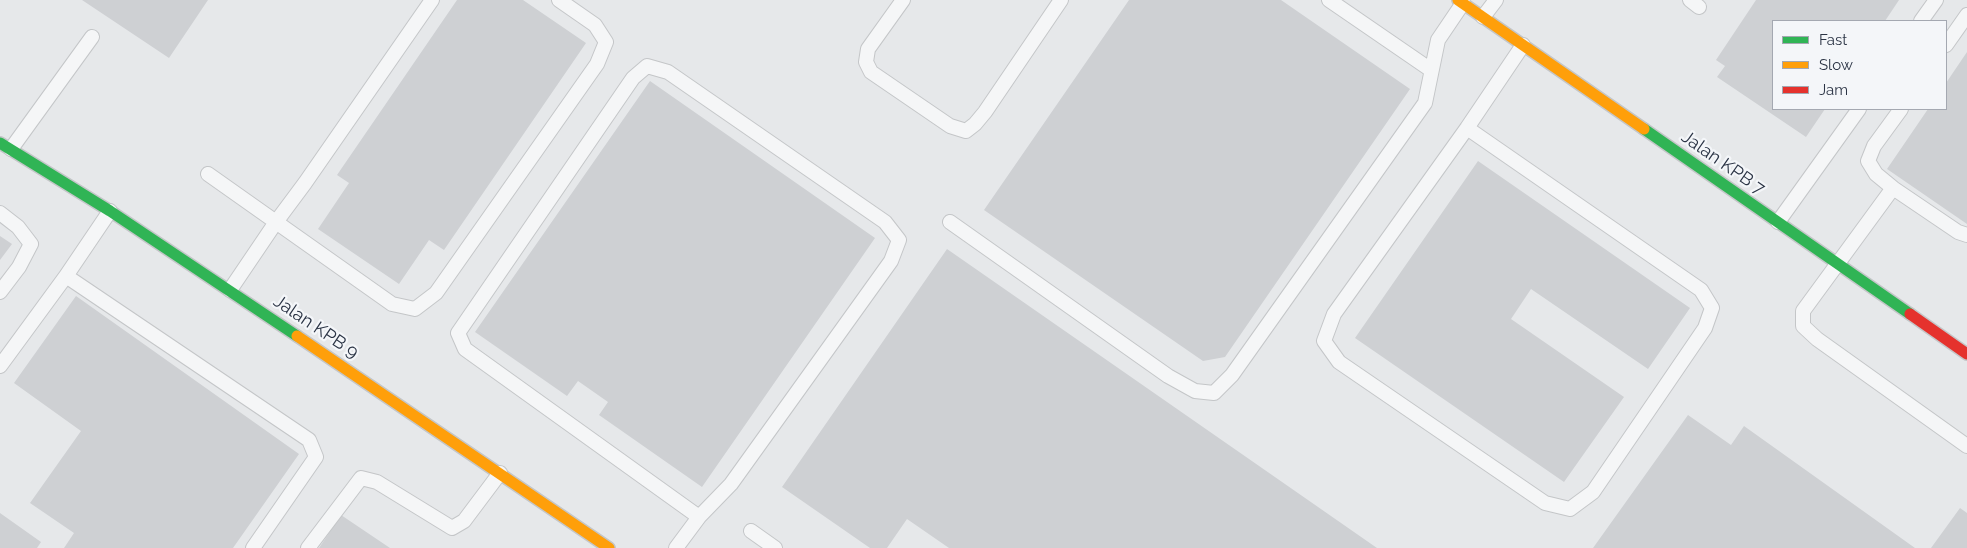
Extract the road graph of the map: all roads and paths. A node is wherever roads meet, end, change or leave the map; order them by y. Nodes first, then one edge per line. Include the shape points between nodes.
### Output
1 (432, 0) edge
2 (558, 0) edge
3 (903, 0) edge
4 (1061, 0) edge
5 (1329, 0) edge
6 (1496, 0) edge
7 (1936, 0) edge
8 (1461, 2) edge
9 (1967, 15) edge
10 (1483, 17) junction
11 (1922, 20) edge
12 (92, 37) dead end
13 (1947, 44) edge
14 (1522, 45) junction
15 (1431, 70) junction
16 (1858, 110) edge
17 (1900, 110) edge
18 (1467, 128) junction
19 (5, 146) edge
20 (208, 174) dead end
21 (1893, 188) junction
22 (110, 211) junction
23 (0, 213) edge
24 (276, 222) junction
25 (950, 222) dead end
26 (1778, 222) junction
27 (1967, 235) edge
28 (1838, 264) junction
29 (66, 276) junction
30 (230, 290) junction
31 (0, 292) edge
32 (1967, 354) edge
33 (0, 366) edge
34 (1967, 446) edge
35 (500, 473) junction
36 (699, 517) junction
37 (752, 532) dead end
38 (253, 548) edge
39 (308, 548) edge
40 (609, 548) edge
41 (676, 548) edge
42 (775, 548) edge

1 - 24 lane
2 - 24 lane via 595,25 606,42 597,64 436,293 415,309 392,304
3 - 4 lane via 868,49 866,62 871,72 950,126 966,131 985,112
5 - 15 lane
6 - 10 lane
7 - 11 lane
8 - 10 street, Jalan KPB 7
8 - 15 lane via 1438,40
9 - 13 lane
10 - 14 street, Jalan KPB 7
12 - 19 lane
14 - 18 lane
14 - 26 street, Jalan KPB 7
15 - 25 lane via 1425,103 1232,375 1214,393 1195,391 1168,376
16 - 26 lane
17 - 21 lane via 1874,146 1868,162 1876,174
18 - 18 lane via 1334,314 1324,341 1339,362 1545,503 1570,509 1592,492 1705,328 1712,308 1701,290
19 - 22 street, Jalan KPB 9
20 - 24 lane
21 - 27 lane
21 - 28 lane
22 - 29 lane
22 - 30 street, Jalan KPB 9
23 - 31 lane via 18,227 30,244 19,267
24 - 30 lane
26 - 28 street, Jalan KPB 7
28 - 32 street, Jalan KPB 7
28 - 34 lane via 1803,311 1803,326
29 - 33 lane
29 - 38 lane via 309,440 316,456
30 - 35 street, Jalan KPB 9
35 - 39 lane via 464,521 452,528 377,482 360,478
35 - 40 street, Jalan KPB 9
36 - 36 lane via 731,484 891,261 899,240 885,222 668,72 647,66 634,78 458,332 465,349
36 - 41 lane
37 - 42 lane

